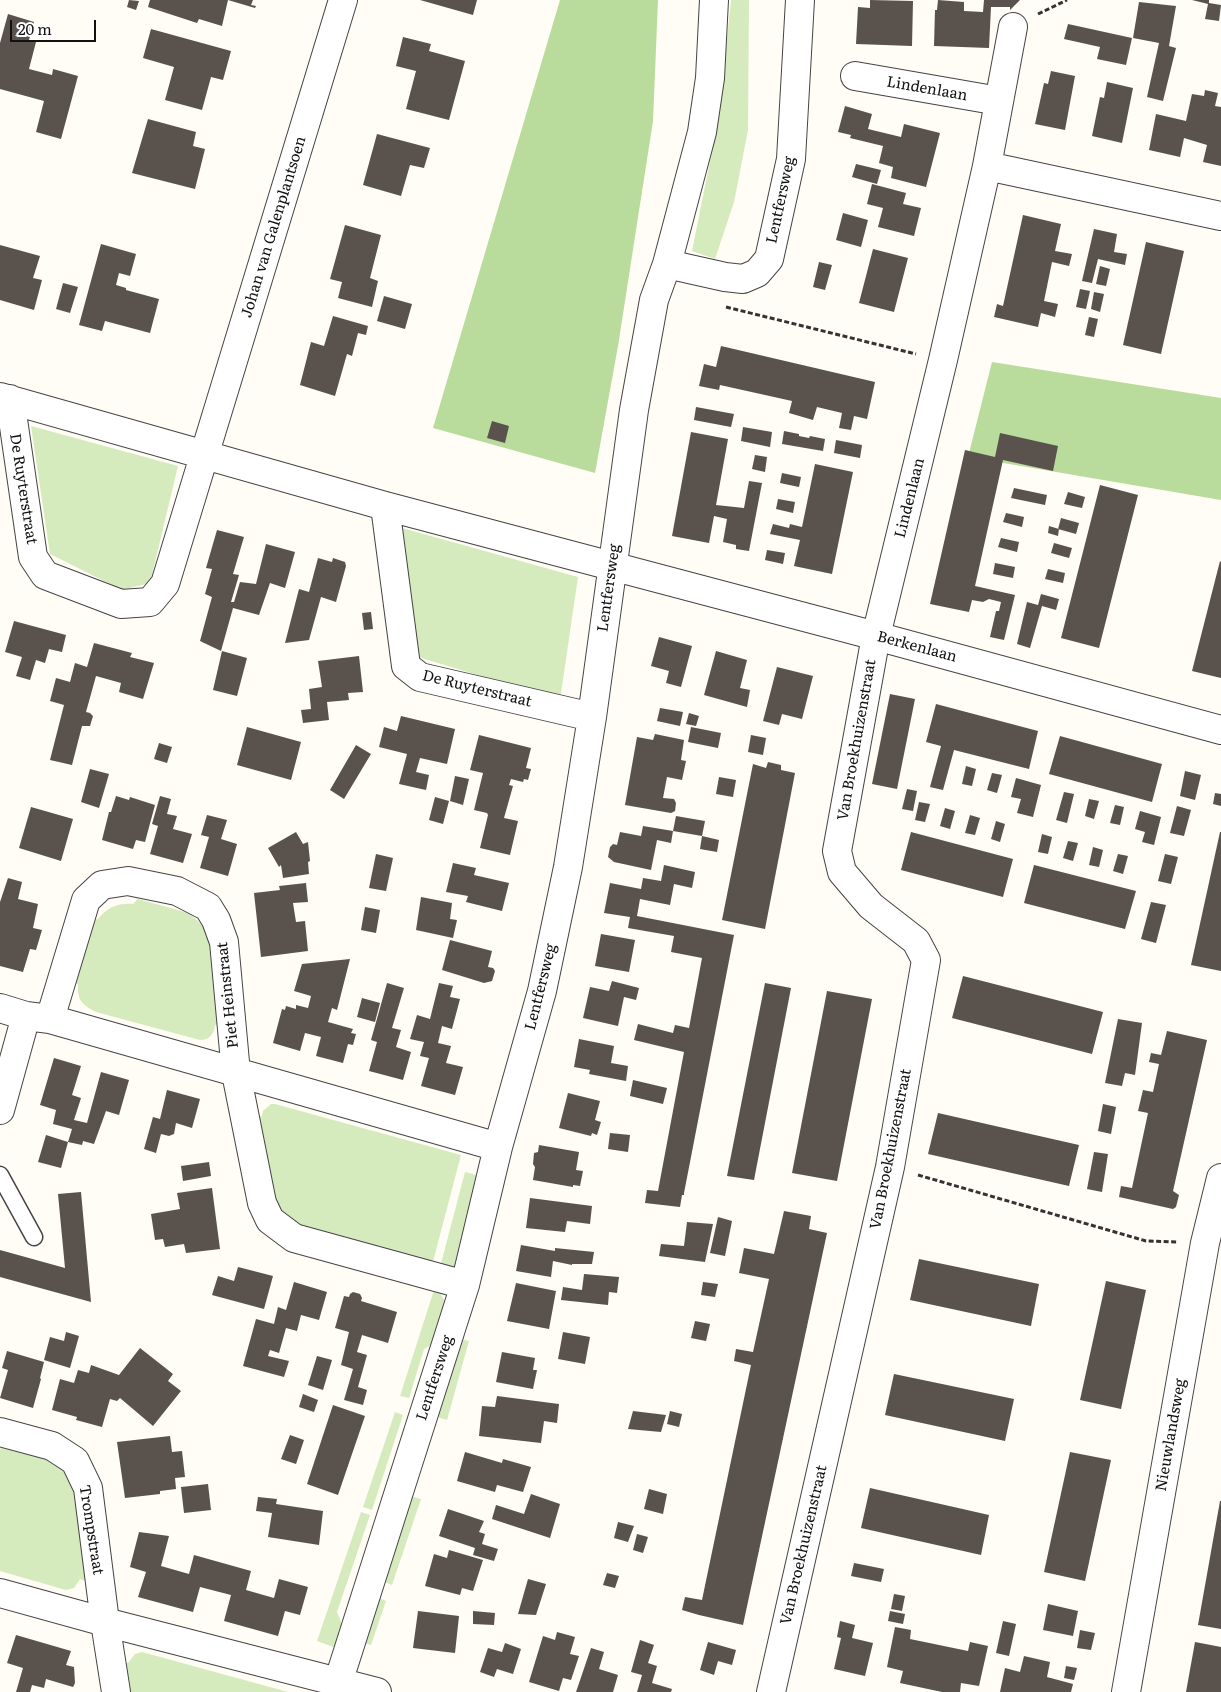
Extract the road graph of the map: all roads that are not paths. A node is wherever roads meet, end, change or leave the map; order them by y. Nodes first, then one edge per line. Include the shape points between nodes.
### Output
1 (342, 0) edge
2 (714, 0) edge
3 (800, 0) edge
4 (1013, 27) dead end
5 (855, 76) dead end
6 (999, 101) junction
7 (986, 166) junction
8 (1221, 216) edge
9 (667, 264) junction
10 (5, 398) edge
11 (205, 454) junction
12 (386, 506) junction
13 (612, 566) junction
14 (876, 636) junction
15 (592, 717) junction
16 (1221, 730) edge
17 (0, 1008) edge
18 (38, 1017) junction
19 (236, 1073) junction
20 (0, 1110) edge
21 (498, 1147) junction
22 (0, 1176) edge
23 (1221, 1178) edge
24 (34, 1237) dead end
25 (1213, 1244) edge
26 (465, 1285) junction
27 (0, 1432) edge
28 (0, 1593) edge
29 (104, 1622) junction
30 (337, 1687) edge
31 (116, 1692) edge
32 (377, 1692) edge
33 (771, 1692) edge
34 (1126, 1692) edge

1 - 11 street, Johan van Galenplantsoen
2 - 9 street, Lentfersweg via 710,78 702,132
3 - 9 street, Lentfersweg via 791,159 769,259 757,273 743,279
4 - 6 street, Lindenlaan
5 - 6 street, Lindenlaan
6 - 7 street, Lindenlaan
7 - 8 street
7 - 14 street, Lindenlaan via 944,360
9 - 13 street, Lentfersweg via 654,300 634,410
10 - 11 street, De Ruyterstraat
10 - 11 street, De Ruyterstraat via 33,557 45,575 121,604 150,602 165,584
11 - 12 street, De Ruyterstraat
12 - 13 street, De Ruyterstraat
12 - 15 street, De Ruyterstraat via 406,666 420,677
13 - 14 street, Berkenlaan
13 - 15 street, Lentfersweg
14 - 16 street, Berkenlaan
14 - 33 street, Van Broekhuizenstraat via 837,851 842,872 871,906 916,941 926,960 890,1167
15 - 21 street, Lentfersweg via 568,867 542,991
17 - 18 street, Piet Heinstraat
18 - 19 street, Piet Heinstraat
18 - 19 street, Piet Heinstraat via 86,900 102,886 128,881 177,891 208,907 224,942
18 - 20 street, Piet Heinstraat
19 - 21 street, Piet Heinstraat
19 - 26 street, Piet Heinstraat via 262,1204 270,1220 294,1238
21 - 26 street, Lentfersweg
22 - 24 lane
23 - 25 street, Nieuwlandsweg
25 - 34 street, Nieuwlandsweg
26 - 30 street, Lentfersweg
27 - 29 street, Trompstraat via 52,1446 75,1461 88,1488
28 - 29 street
29 - 30 street
29 - 31 street, Trompstraat
30 - 32 street

